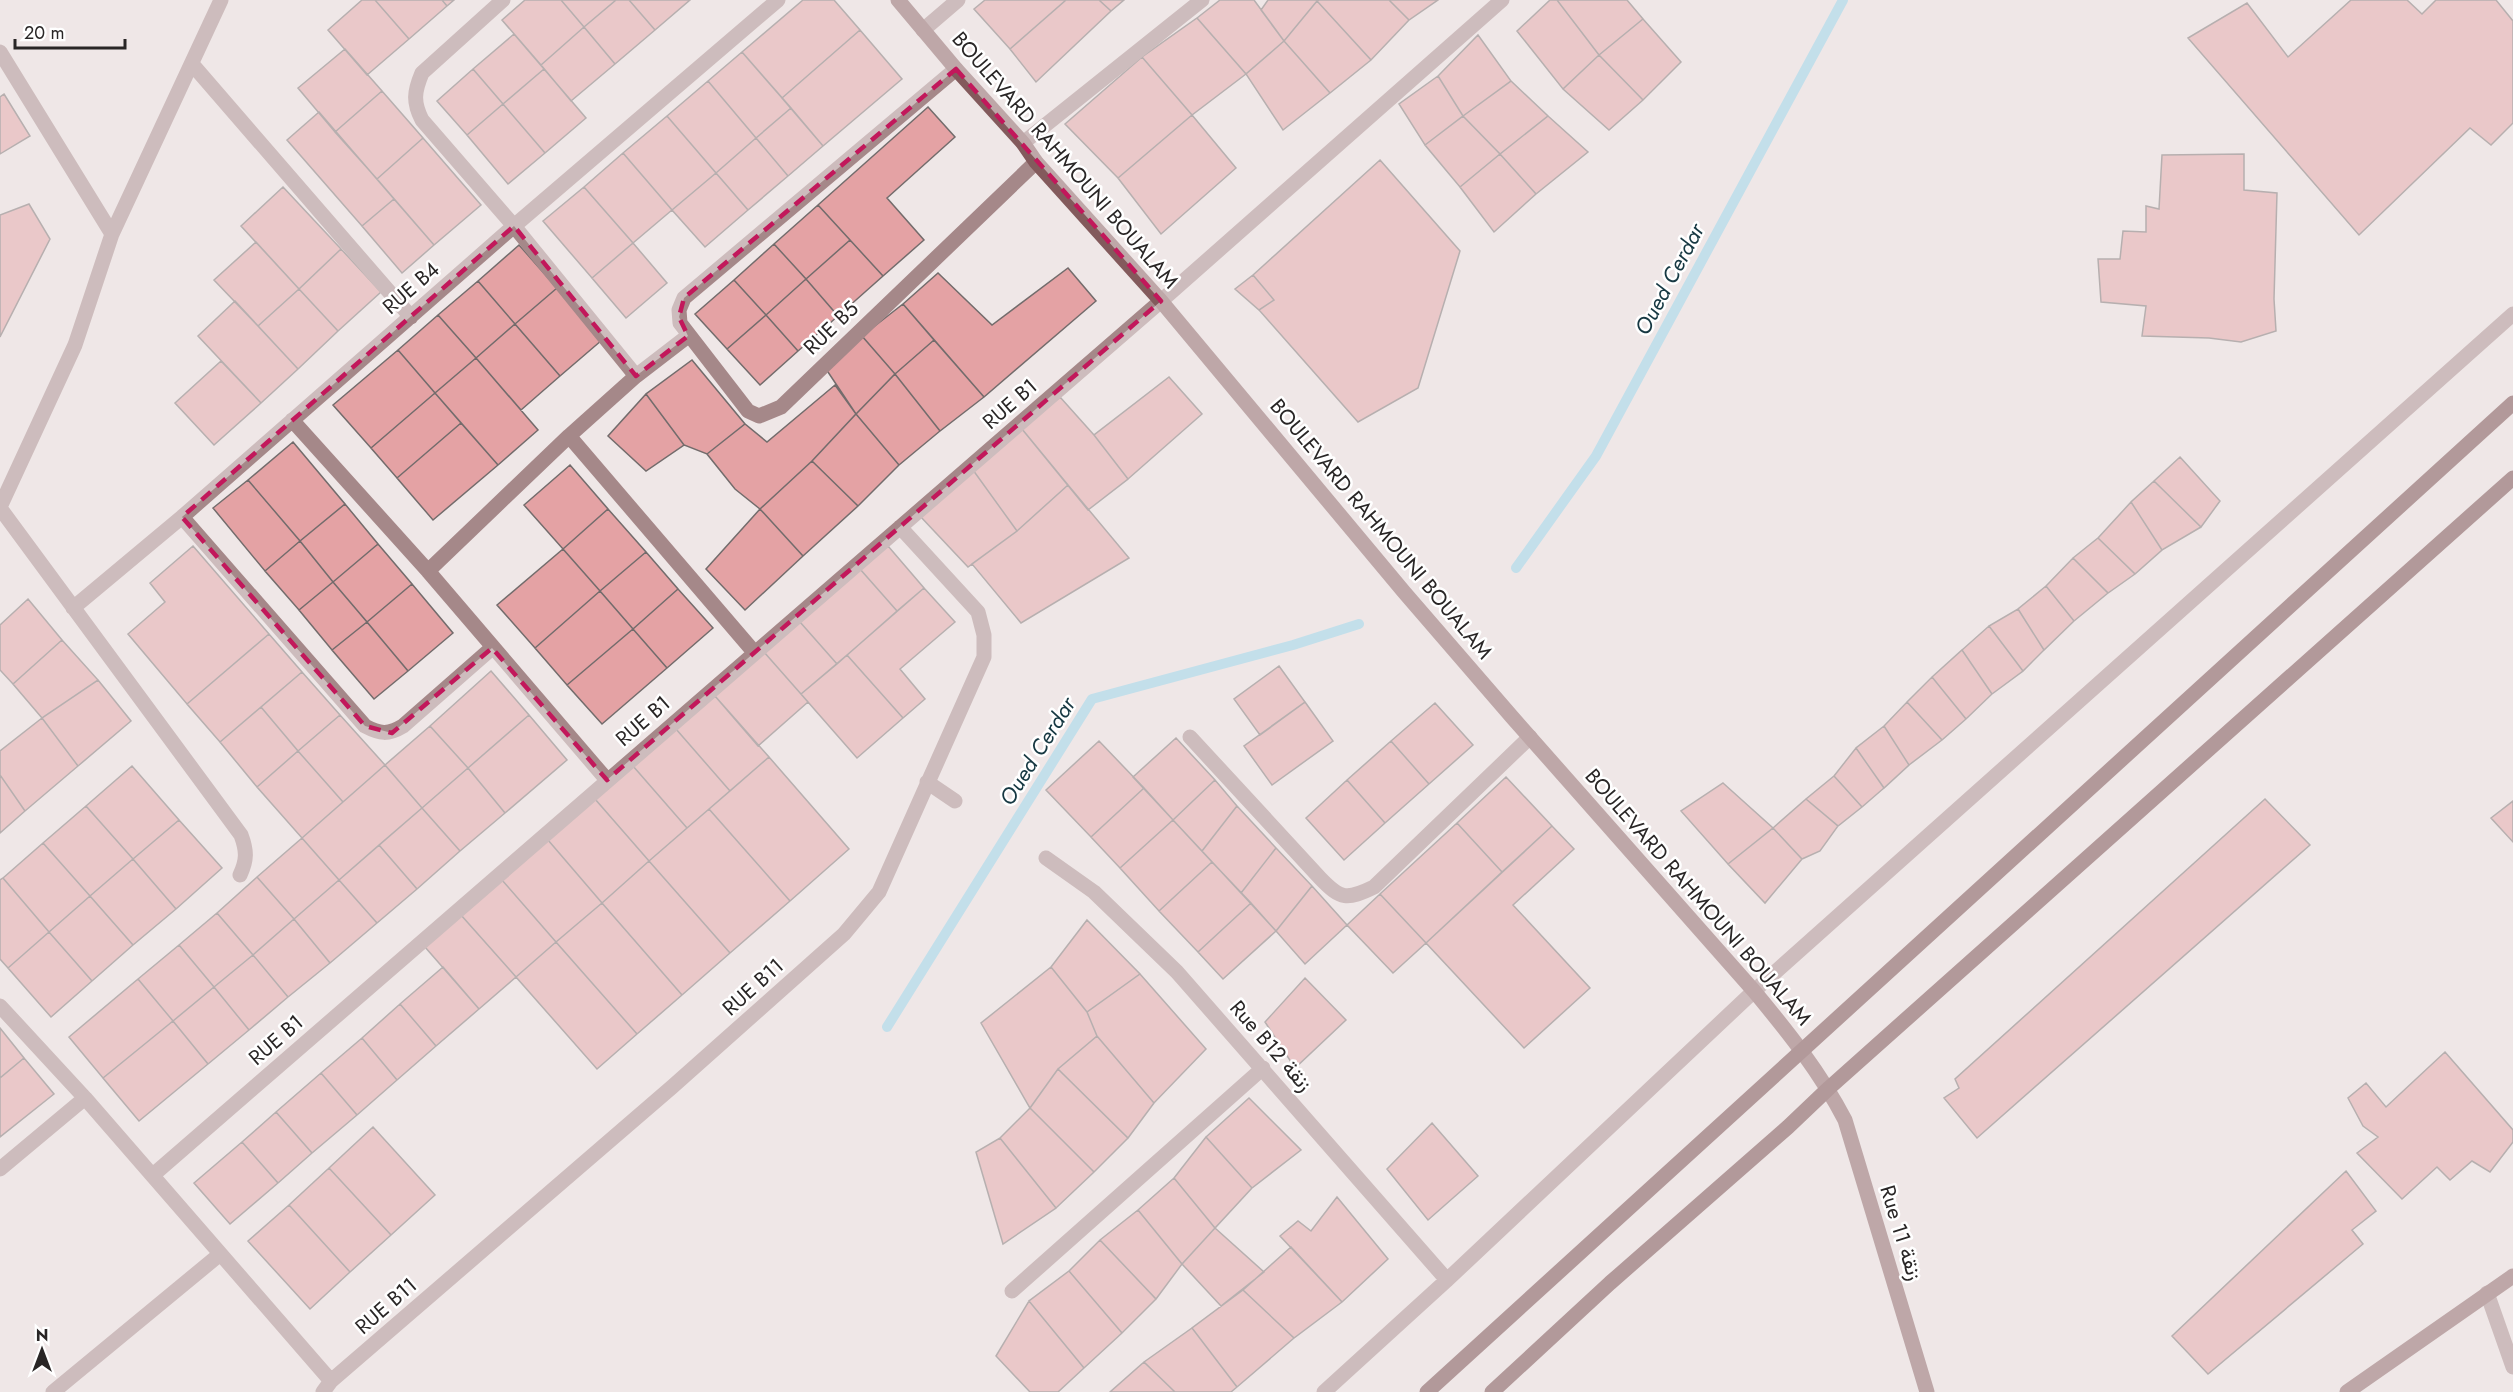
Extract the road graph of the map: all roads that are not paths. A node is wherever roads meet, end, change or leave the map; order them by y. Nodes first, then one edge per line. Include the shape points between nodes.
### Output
1 (221, 0) edge
2 (503, 0) edge
3 (778, 0) edge
4 (898, 0) edge
5 (958, 0) edge
6 (1202, 0) edge
7 (1502, 0) edge
8 (923, 30) junction
9 (0, 52) edge
10 (192, 64) junction
11 (956, 69) junction
12 (1023, 143) junction
13 (1036, 162) junction
14 (514, 226) junction
15 (112, 234) junction
16 (1161, 301) junction
17 (2513, 314) edge
18 (411, 317) junction
19 (688, 336) junction
20 (636, 376) junction
21 (2513, 403) edge
22 (292, 420) junction
23 (569, 436) junction
24 (2513, 478) edge
25 (0, 507) edge
26 (182, 517) junction
27 (900, 527) junction
28 (428, 571) junction
29 (73, 608) junction
30 (492, 648) junction
31 (754, 652) junction
32 (1190, 736) dead end
33 (1530, 737) junction
34 (607, 780) junction
35 (927, 782) junction
36 (955, 801) dead end
37 (1046, 858) dead end
38 (240, 875) dead end
39 (1754, 991) junction
40 (0, 1006) edge
41 (1803, 1050) junction
42 (1263, 1068) junction
43 (1828, 1088) junction
44 (85, 1098) junction
45 (0, 1169) edge
46 (153, 1175) junction
47 (219, 1255) junction
48 (2513, 1276) edge
49 (1447, 1280) junction
50 (1012, 1291) dead end
51 (2487, 1293) junction
52 (2513, 1367) edge
53 (327, 1387) edge
54 (53, 1392) edge
55 (1323, 1392) edge
56 (1427, 1392) edge
57 (1492, 1392) edge
58 (1927, 1392) edge
59 (2347, 1392) edge

1 - 10 street
2 - 14 street via 422,73 415,88 414,104 422,120
3 - 14 street, RUE B4
4 - 8 street, BOULEVARD RAHMOUNI BOUALAM
5 - 8 street
6 - 12 street
7 - 16 street, RUE B1
8 - 11 street, BOULEVARD RAHMOUNI BOUALAM
9 - 15 street
10 - 15 street
10 - 18 street
11 - 12 street, BOULEVARD RAHMOUNI BOUALAM
11 - 19 street, RUE B5 via 684,298 679,317
12 - 13 street, BOULEVARD RAHMOUNI BOUALAM
13 - 16 street, BOULEVARD RAHMOUNI BOUALAM
13 - 19 street, RUE B5 via 781,407 769,413 759,416 748,411
14 - 18 street, RUE B4
14 - 20 street
15 - 25 street via 75,345
16 - 27 street, RUE B1
16 - 33 street, BOULEVARD RAHMOUNI BOUALAM
17 - 39 street
18 - 22 street, RUE B4
19 - 20 street
20 - 23 street
21 - 41 main road
22 - 26 street, RUE B4
22 - 28 street
23 - 28 street
23 - 31 street
24 - 43 main road
25 - 29 street
26 - 29 street, RUE B4
26 - 30 street via 365,726 380,734 403,726
27 - 31 street, RUE B1
27 - 35 street, RUE B11 via 978,612 984,635 984,657
28 - 30 street
29 - 38 street via 241,836 246,862
30 - 34 street
31 - 34 street, RUE B1
32 - 33 street via 1333,892 1343,897 1356,896 1374,887
33 - 39 street, BOULEVARD RAHMOUNI BOUALAM
34 - 46 street, RUE B1
35 - 36 street
35 - 53 street, RUE B11 via 879,892 844,934
37 - 42 street, Rue B12 زنقة via 1094,892 1177,972
39 - 41 street, BOULEVARD RAHMOUNI BOUALAM
39 - 49 street
40 - 44 street
41 - 43 street, BOULEVARD RAHMOUNI BOUALAM
41 - 56 main road
42 - 49 street, Rue B12 زنقة
42 - 50 street
43 - 57 main road
43 - 58 street, Rue 11 زنقة via 1845,1120
44 - 45 street
44 - 46 street
46 - 47 street
47 - 53 street
47 - 54 street
48 - 51 street
49 - 55 street
51 - 52 street
51 - 59 street

